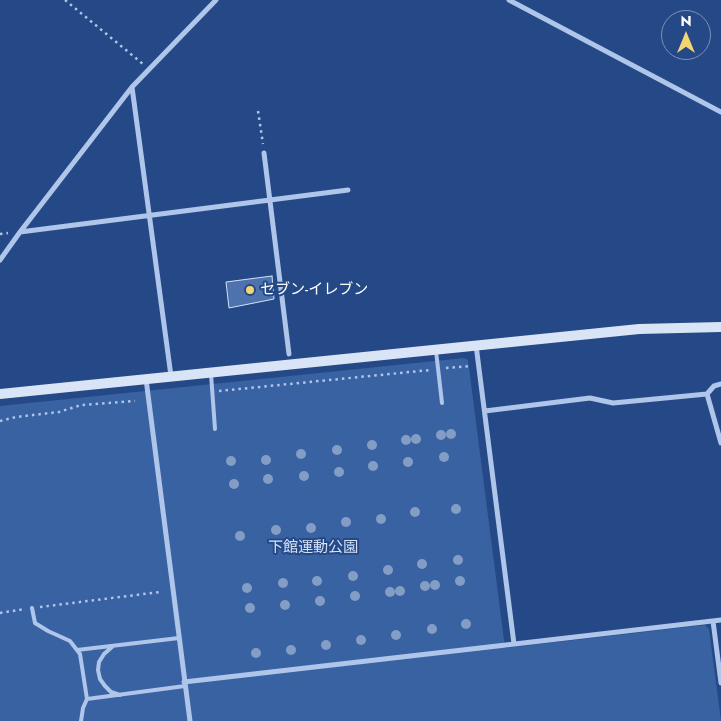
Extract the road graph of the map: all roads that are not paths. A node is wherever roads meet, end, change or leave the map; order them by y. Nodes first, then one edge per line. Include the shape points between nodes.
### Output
1 (216, 0) edge
2 (509, 0) edge
3 (132, 87) junction
4 (721, 112) edge
5 (264, 153) road end
6 (348, 190) dead end
7 (270, 200) junction
8 (149, 215) junction
9 (20, 232) junction
10 (0, 260) edge
11 (721, 328) edge
12 (476, 345) junction
13 (436, 349) junction
14 (289, 354) dead end
15 (211, 372) junction
16 (171, 376) junction
17 (146, 379) junction
18 (721, 384) edge
19 (0, 394) edge
20 (707, 394) junction
21 (442, 403) dead end
22 (485, 411) junction
23 (215, 428) dead end
24 (721, 443) edge
25 (32, 608) road end
26 (721, 620) edge
27 (712, 621) junction
28 (179, 638) junction
29 (514, 644) junction
30 (118, 645) junction
31 (77, 650) junction
32 (721, 683) edge
33 (185, 684) junction
34 (128, 694) junction
35 (87, 699) junction
36 (81, 721) edge
37 (190, 721) edge

1 - 3 street
2 - 4 street
3 - 8 street
3 - 9 street
5 - 7 street
6 - 7 street
7 - 8 street
7 - 14 street
8 - 9 street
8 - 16 street
9 - 10 street
11 - 12 street via 639,328
12 - 13 street
12 - 22 street
13 - 15 street
13 - 21 lane
15 - 16 street
15 - 23 lane
16 - 17 street
17 - 19 street
17 - 28 street
18 - 20 street
20 - 22 street via 613,403 590,398
20 - 24 street
22 - 29 street
25 - 31 lane via 35,623 70,641
26 - 27 street
27 - 29 street
27 - 32 street
28 - 30 lane
28 - 33 street
29 - 33 street
30 - 31 lane
30 - 34 lane via 104,654 98,670 104,686 111,692
31 - 35 lane
33 - 34 lane
33 - 37 street
34 - 35 lane
35 - 36 lane

